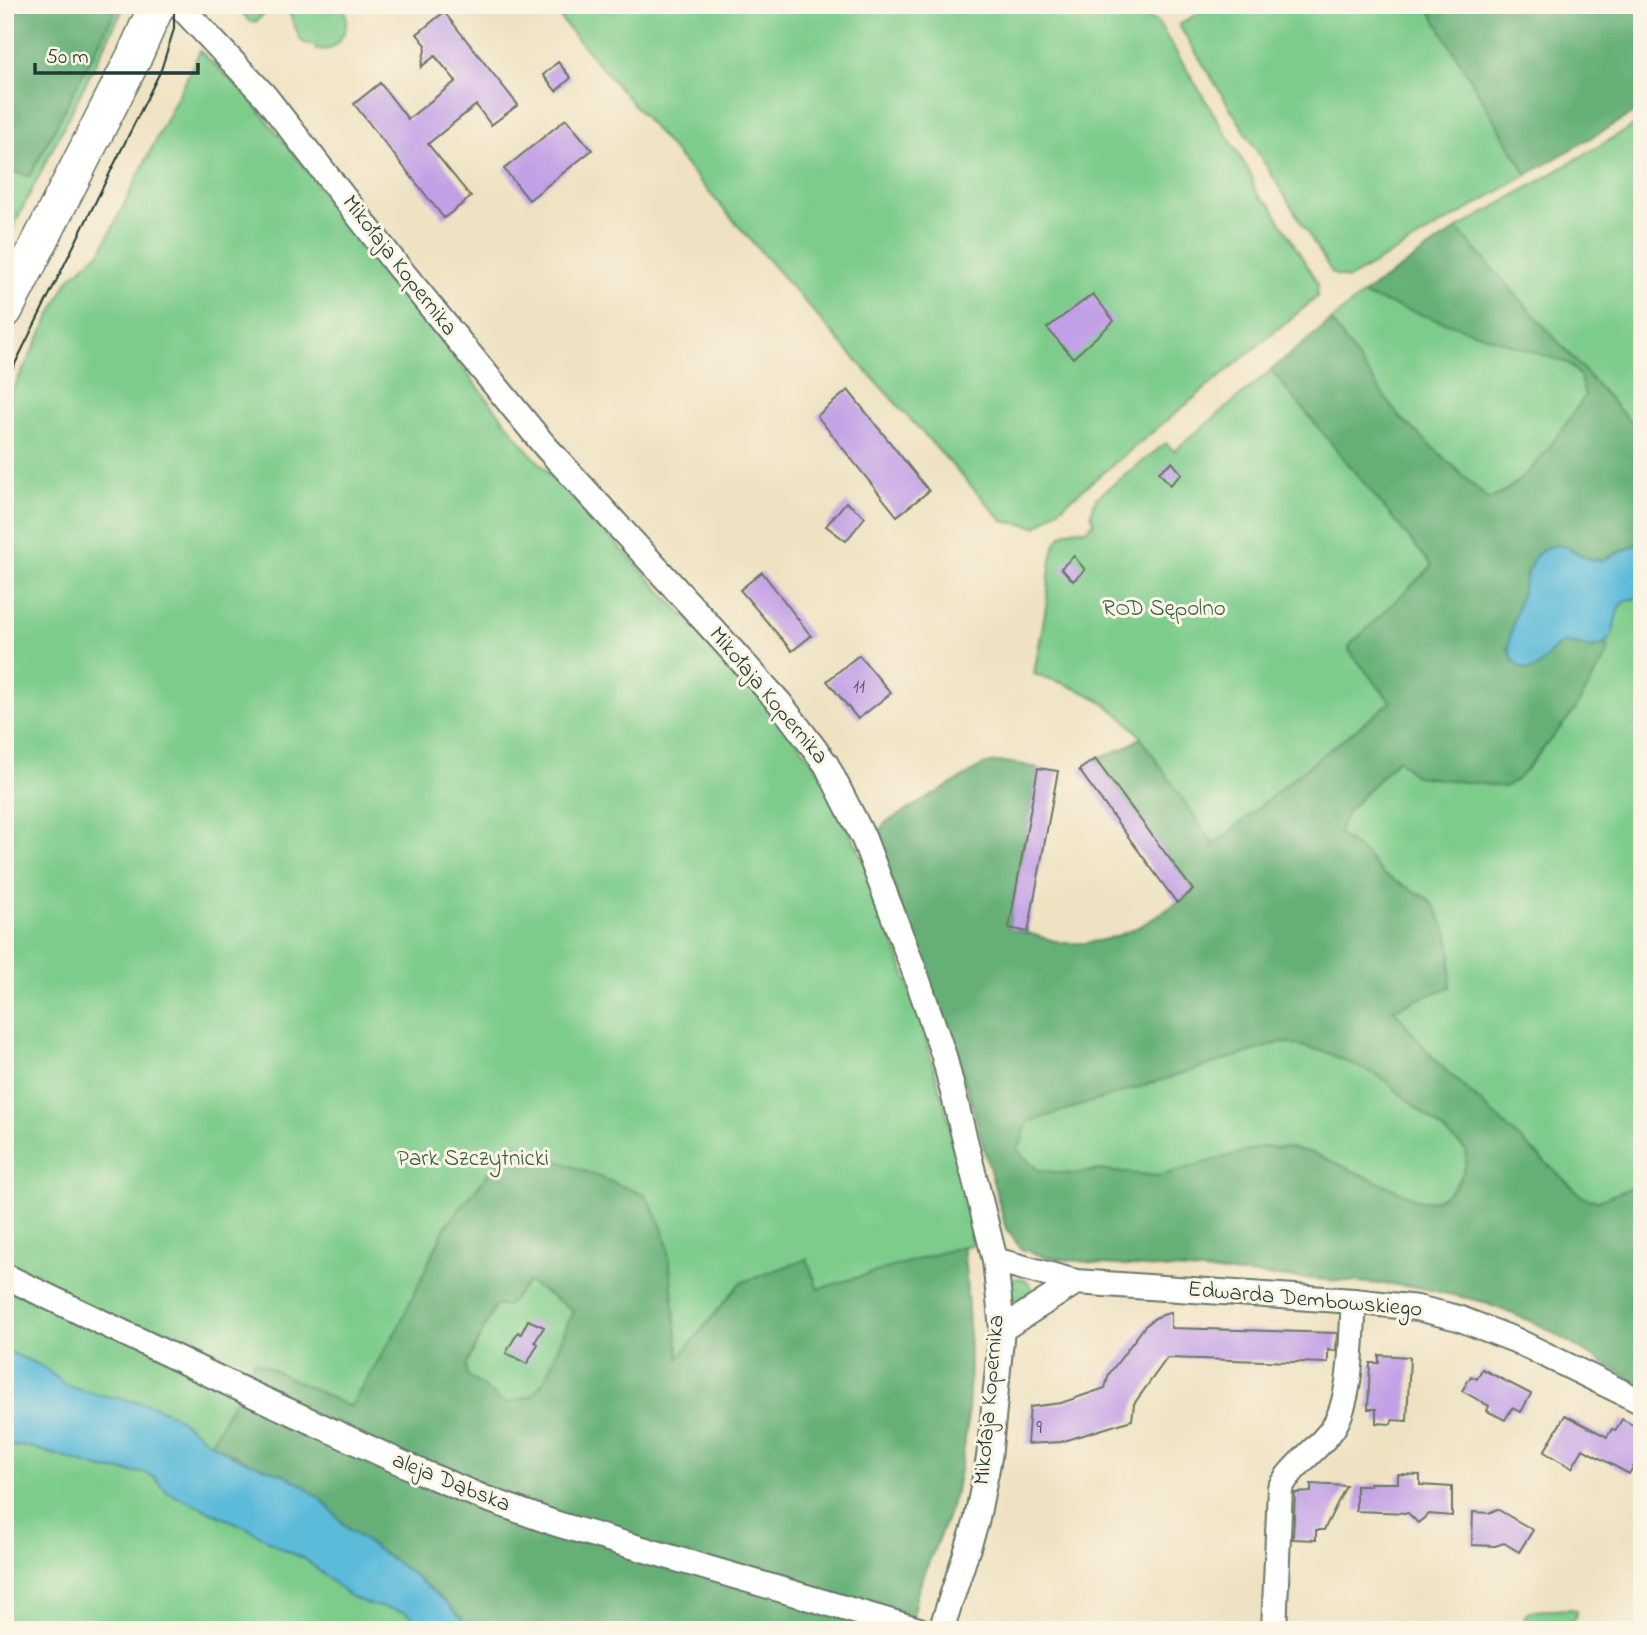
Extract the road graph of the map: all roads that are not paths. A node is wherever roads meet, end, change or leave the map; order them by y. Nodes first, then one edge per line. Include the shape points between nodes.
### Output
1 (157, 5) edge
2 (179, 5) edge
3 (5, 310) edge
4 (995, 1260) junction
5 (5, 1276) edge
6 (1076, 1282) junction
7 (1354, 1301) junction
8 (1002, 1329) junction
9 (1642, 1402) edge
10 (919, 1630) edge
11 (941, 1630) edge
12 (1274, 1630) edge

1 - 3 main road
2 - 4 street, Mikołaja Kopernika via 268,100 544,446 764,684 826,764 864,839 944,1056
4 - 6 street, Edwarda Dembowskiego
4 - 8 street, Mikołaja Kopernika
5 - 10 street, aleja Dąbska via 244,1391 484,1498 557,1524
6 - 7 street, Edwarda Dembowskiego
6 - 8 street
7 - 9 street, Edwarda Dembowskiego via 1417,1308 1489,1329
7 - 12 street via 1344,1406 1332,1430 1280,1488
8 - 11 street, Mikołaja Kopernika via 989,1458 976,1523

